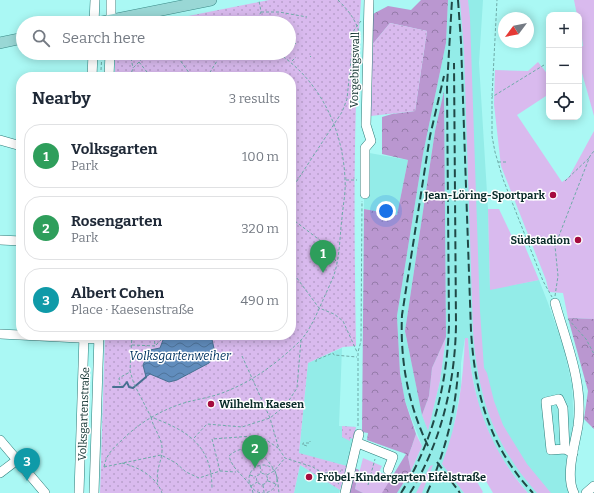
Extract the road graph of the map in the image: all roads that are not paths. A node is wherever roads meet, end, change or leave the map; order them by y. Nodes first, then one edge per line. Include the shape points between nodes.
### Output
1 (95, 0) edge
2 (111, 0) edge
3 (211, 0) edge
4 (369, 0) edge
5 (96, 16) edge
6 (111, 16) edge
7 (138, 16) edge
8 (16, 40) edge
9 (0, 43) edge
10 (93, 60) edge
11 (110, 60) edge
12 (92, 72) edge
13 (109, 72) edge
14 (0, 140) edge
15 (16, 145) edge
16 (363, 195) road end
17 (0, 240) edge
18 (16, 241) edge
19 (556, 306) road end
20 (0, 334) edge
21 (16, 335) edge
22 (83, 340) edge
23 (99, 340) edge
24 (81, 415) junction
25 (97, 415) junction
26 (0, 440) edge
27 (569, 451) junction
28 (17, 460) junction
29 (388, 470) dead end
30 (0, 473) edge
31 (594, 486) edge
32 (346, 491) edge
33 (45, 493) edge
34 (79, 493) edge
35 (94, 493) edge
36 (574, 493) edge
37 (586, 493) edge

1 - 5 street
2 - 6 street
3 - 7 main road
4 - 16 street, Vorgebirgswall via 366,125 371,141 365,148
8 - 9 main road
10 - 12 street
11 - 13 street
14 - 15 street
17 - 18 street
19 - 27 street via 574,371 578,397 578,424
20 - 21 street
22 - 24 street, Volksgartenstraße
23 - 25 street, Volksgartenstraße
24 - 25 street
24 - 34 street, Volksgartenstraße
25 - 35 street, Volksgartenstraße
26 - 28 street
27 - 27 street via 563,408 559,399 546,402 551,450
27 - 36 street via 570,480
28 - 30 street
28 - 33 street
29 - 32 street via 393,457 371,448 359,439
31 - 37 street

